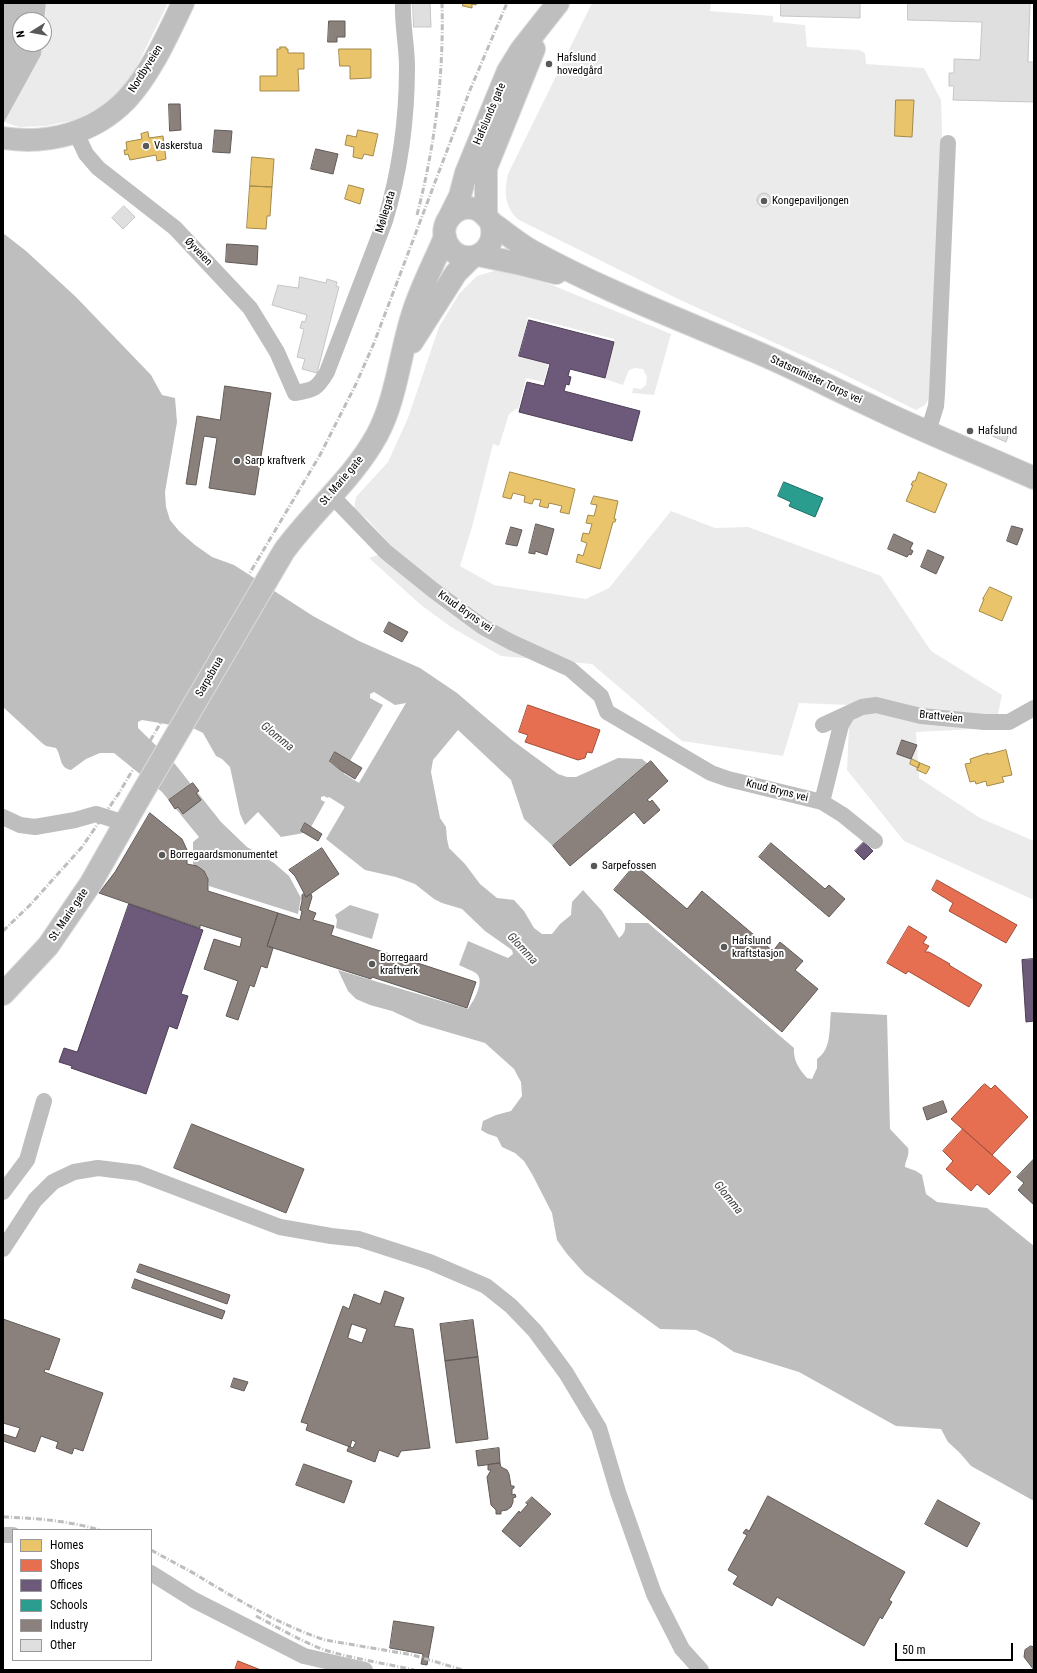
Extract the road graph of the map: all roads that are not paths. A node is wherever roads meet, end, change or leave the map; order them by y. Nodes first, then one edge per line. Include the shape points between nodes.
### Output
1 (183, 3) edge
2 (403, 3) edge
3 (553, 11) edge
4 (76, 133) junction
5 (3, 138) edge
6 (948, 143) dead end
7 (489, 219) junction
8 (447, 228) junction
9 (475, 256) junction
10 (597, 285) junction
11 (401, 358) junction
12 (295, 393) joint
13 (928, 432) junction
14 (1034, 478) edge
15 (331, 495) junction
16 (284, 551) joint
17 (1034, 708) edge
18 (847, 714) junction
19 (823, 724) dead end
20 (137, 802) joint
21 (822, 802) junction
22 (3, 817) edge
23 (123, 827) junction
24 (875, 841) dead end
25 (4, 993) edge
26 (44, 1101) dead end
27 (3, 1192) edge
28 (3, 1249) edge
29 (152, 1573) edge
30 (365, 1670) edge
31 (701, 1670) edge

1 - 4 main road, Nordbyveien via 153,62 126,99 100,120
2 - 12 street, Møllegata via 407,66 405,112 401,153 391,201 327,372 313,390
3 - 7 main road, Hafslunds gate via 486,168
3 - 8 main road, Hafslunds gate via 521,50 508,71 466,173
4 - 5 main road, Nordbyveien via 58,138 31,140
4 - 12 street, Øyveien via 86,154 98,168 175,228 250,308 277,352
6 - 13 street via 937,394
7 - 8 main road via 480,211 467,208 460,210
7 - 9 main road via 493,238 484,251
7 - 10 main road, Statsminister Torps vei via 528,249
8 - 9 main road via 451,250 458,255
8 - 11 main road, St. Marie gate via 411,316
9 - 10 main road, Statsminister Torps vei via 521,264
9 - 11 main road, St. Marie gate via 456,273
10 - 13 main road, Statsminister Torps vei via 756,352
11 - 15 main road, St. Marie gate via 378,434 359,464
13 - 14 main road, Statsminister Torps vei
15 - 16 main road, St. Marie gate
15 - 21 street, Knud Bryns vei via 386,552 433,590 483,627 570,669 601,696 607,712 700,767 728,778
16 - 20 main road, Sarpsbrua
17 - 18 street, Brattveien via 1009,722 921,716 876,705 862,707
18 - 19 street, Brattveien
18 - 21 street via 841,725
20 - 23 main road, St. Marie gate
21 - 24 street, Knud Bryns vei
22 - 23 street via 20,825 35,827 96,814 114,820
23 - 25 main road, St. Marie gate via 65,923 48,946
26 - 27 street via 27,1160
28 - 31 street via 35,1200 54,1182 74,1172 98,1168 138,1173 280,1227 359,1239 430,1262 486,1286 511,1306 535,1331 566,1373 600,1428 618,1492 654,1594 682,1649
29 - 30 street via 194,1600 304,1656

